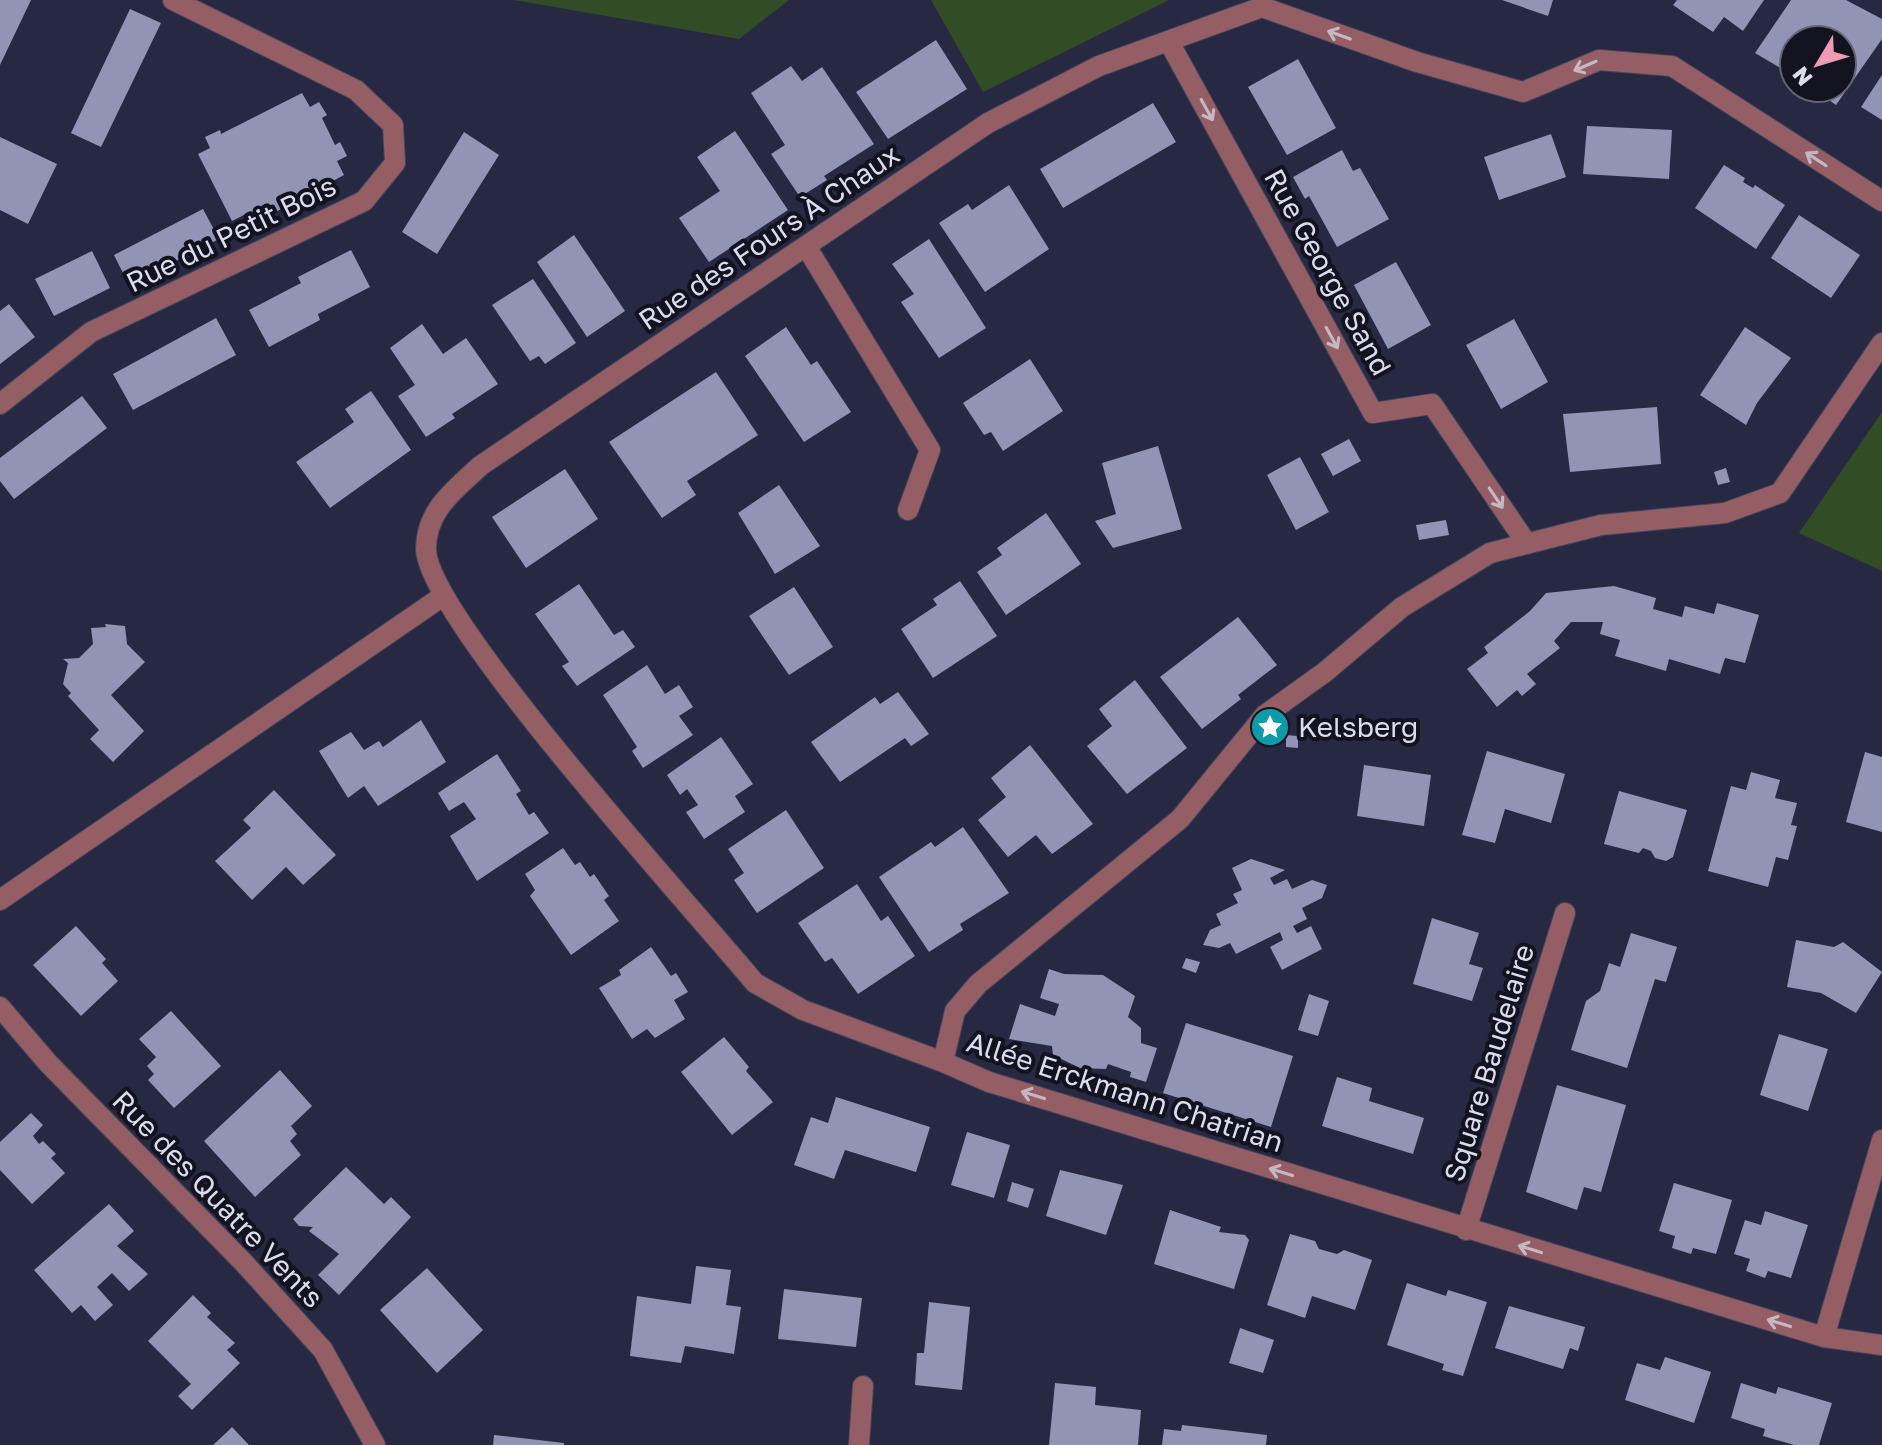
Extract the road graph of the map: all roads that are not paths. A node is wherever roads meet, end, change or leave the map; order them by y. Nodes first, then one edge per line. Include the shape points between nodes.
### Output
1 (173, 0) edge
2 (1169, 42) junction
3 (1882, 201) edge
4 (806, 246) junction
5 (1882, 343) edge
6 (0, 404) edge
7 (908, 510) dead end
8 (1527, 544) junction
9 (443, 596) junction
10 (0, 900) edge
11 (1565, 913) dead end
12 (0, 1007) edge
13 (943, 1062) junction
14 (1882, 1140) edge
15 (1466, 1230) junction
16 (1824, 1337) junction
17 (1882, 1345) edge
18 (863, 1386) dead end
19 (375, 1445) edge
20 (859, 1445) edge

1 - 6 street, Rue du Petit Bois via 356,90 393,125 395,163 364,201 91,332
3 -> 2 street, Rue des Fours À Chaux via 1672,66 1599,60 1523,92 1417,62 1262,7
2 - 4 street, Rue des Fours À Chaux via 1099,66 988,123
2 -> 8 street, Rue George Sand via 1373,413 1432,404
4 - 7 street via 930,450
4 - 9 street, Rue des Fours À Chaux via 480,466 433,511 426,551
5 - 8 street, Allée Erckmann Chatrian via 1780,493 1725,513 1601,525
8 - 13 street, Allée Erckmann Chatrian via 1490,553 1402,607 1265,715 1180,819 978,984 955,1011
9 - 10 street
9 - 13 street, Rue des Fours À Chaux via 523,708 755,983 803,1010
11 - 15 street, Square Baudelaire
12 - 19 street, Rue des Quatre Vents via 323,1350
15 -> 13 street, Allée Erckmann Chatrian via 1004,1086
14 - 16 street
16 -> 15 street, Allée Erckmann Chatrian
16 - 17 street, Allée Erckmann Chatrian
18 - 20 street

